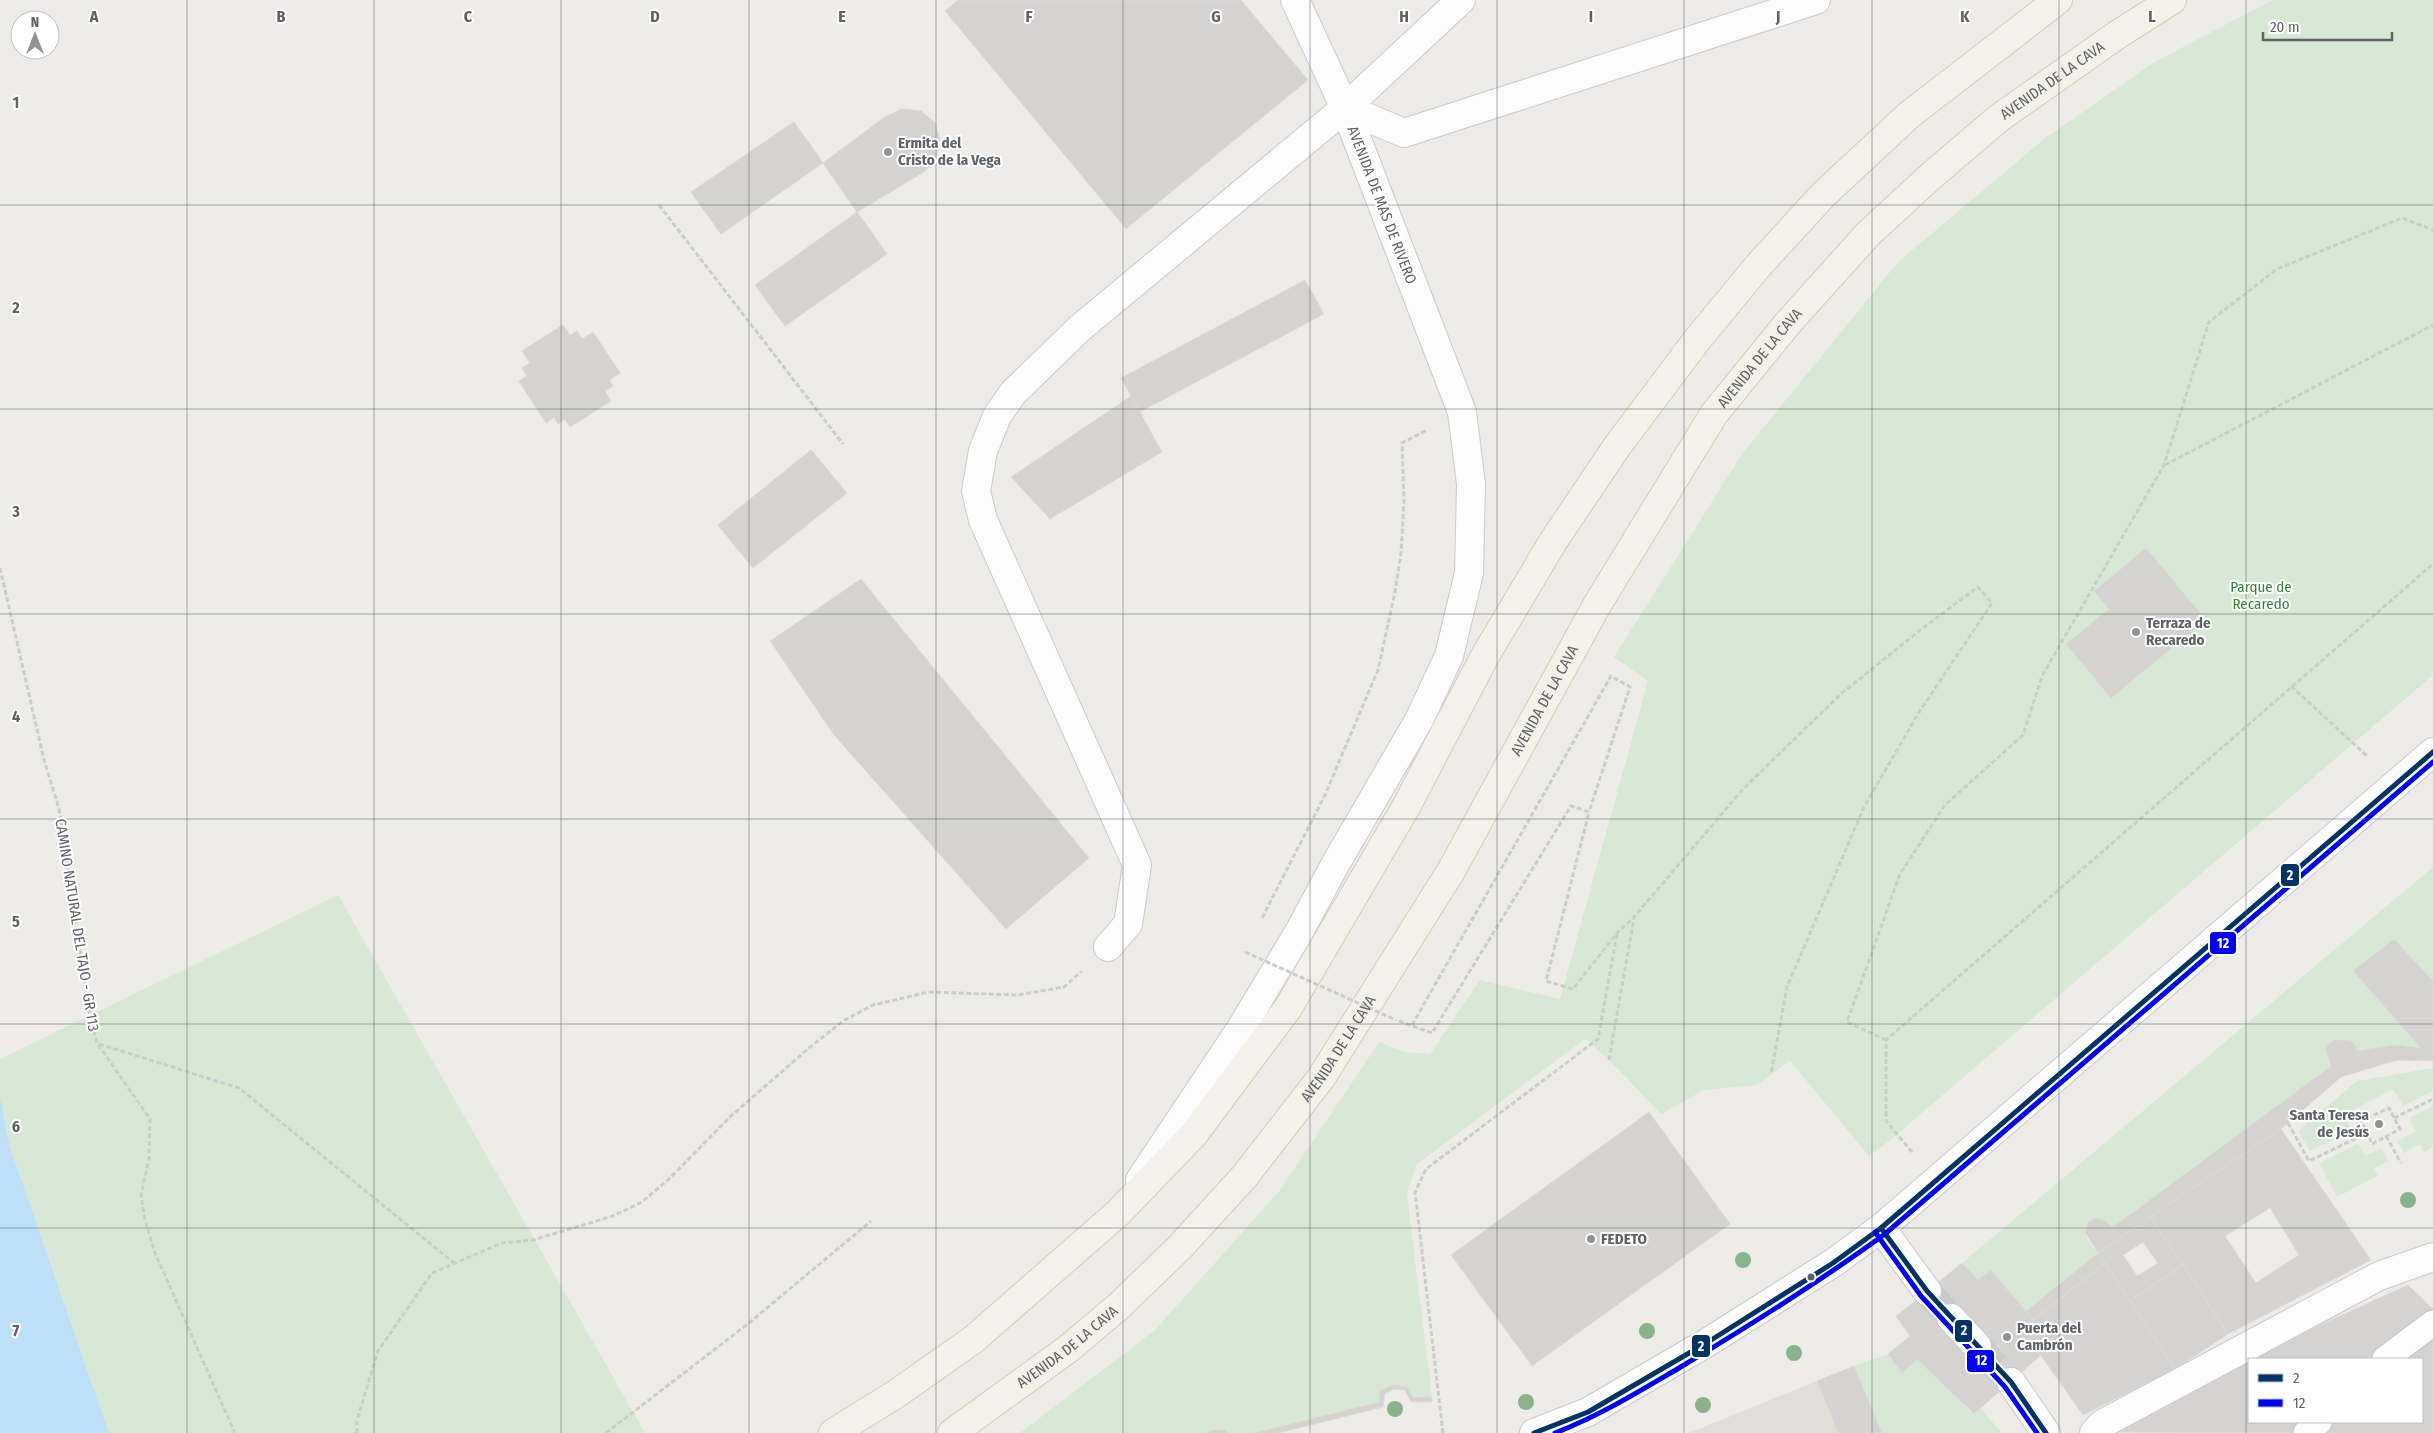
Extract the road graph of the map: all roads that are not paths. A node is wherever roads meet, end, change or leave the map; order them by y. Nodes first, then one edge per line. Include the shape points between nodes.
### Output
1 (1294, 0) edge
2 (1461, 0) edge
3 (1816, 0) edge
4 (2058, 0) edge
5 (2172, 0) edge
6 (1345, 108) junction
7 (2433, 752) edge
8 (1108, 947) road end
9 (1118, 1213) junction
10 (1881, 1228) junction
11 (2433, 1257) edge
12 (1927, 1291) tunnel mouth
13 (1951, 1318) tunnel mouth
14 (2433, 1323) edge
15 (1977, 1346) tunnel mouth
16 (2386, 1358) edge
17 (2010, 1382) tunnel mouth
18 (2318, 1423) edge
19 (833, 1433) edge
20 (952, 1433) edge
21 (1534, 1433) edge
22 (2046, 1433) edge
23 (2094, 1433) edge
24 (2306, 1433) edge

1 - 6 street, AVENIDA DE MAS DE RIVERO
2 - 6 street
3 - 6 street via 1404,133
4 - 9 main road via 1909,115 1830,188 1758,266 1697,340 1618,445 1554,540 1485,656 1406,807 1288,1008 1194,1134
5 - 20 main road, AVENIDA DE LA CAVA via 1999,118 1868,234 1788,322 1709,422 1598,605 1451,871 1321,1078 1244,1177 1180,1248 1068,1349
6 - 8 street via 1066,341 1013,394 997,416 984,451 976,491 983,520 1137,865 1128,924
6 - 9 street, AVENIDA DE MAS DE RIVERO via 1462,412 1471,484 1469,573 1450,656 1419,720 1240,1030
7 - 10 street
9 - 19 main road via 974,1339
10 - 12 street
10 - 21 street via 1833,1263 1708,1342 1588,1412
11 - 23 street via 2370,1281 2102,1424
13 - 15 street
14 - 16 lane
17 - 22 street
18 - 24 lane

